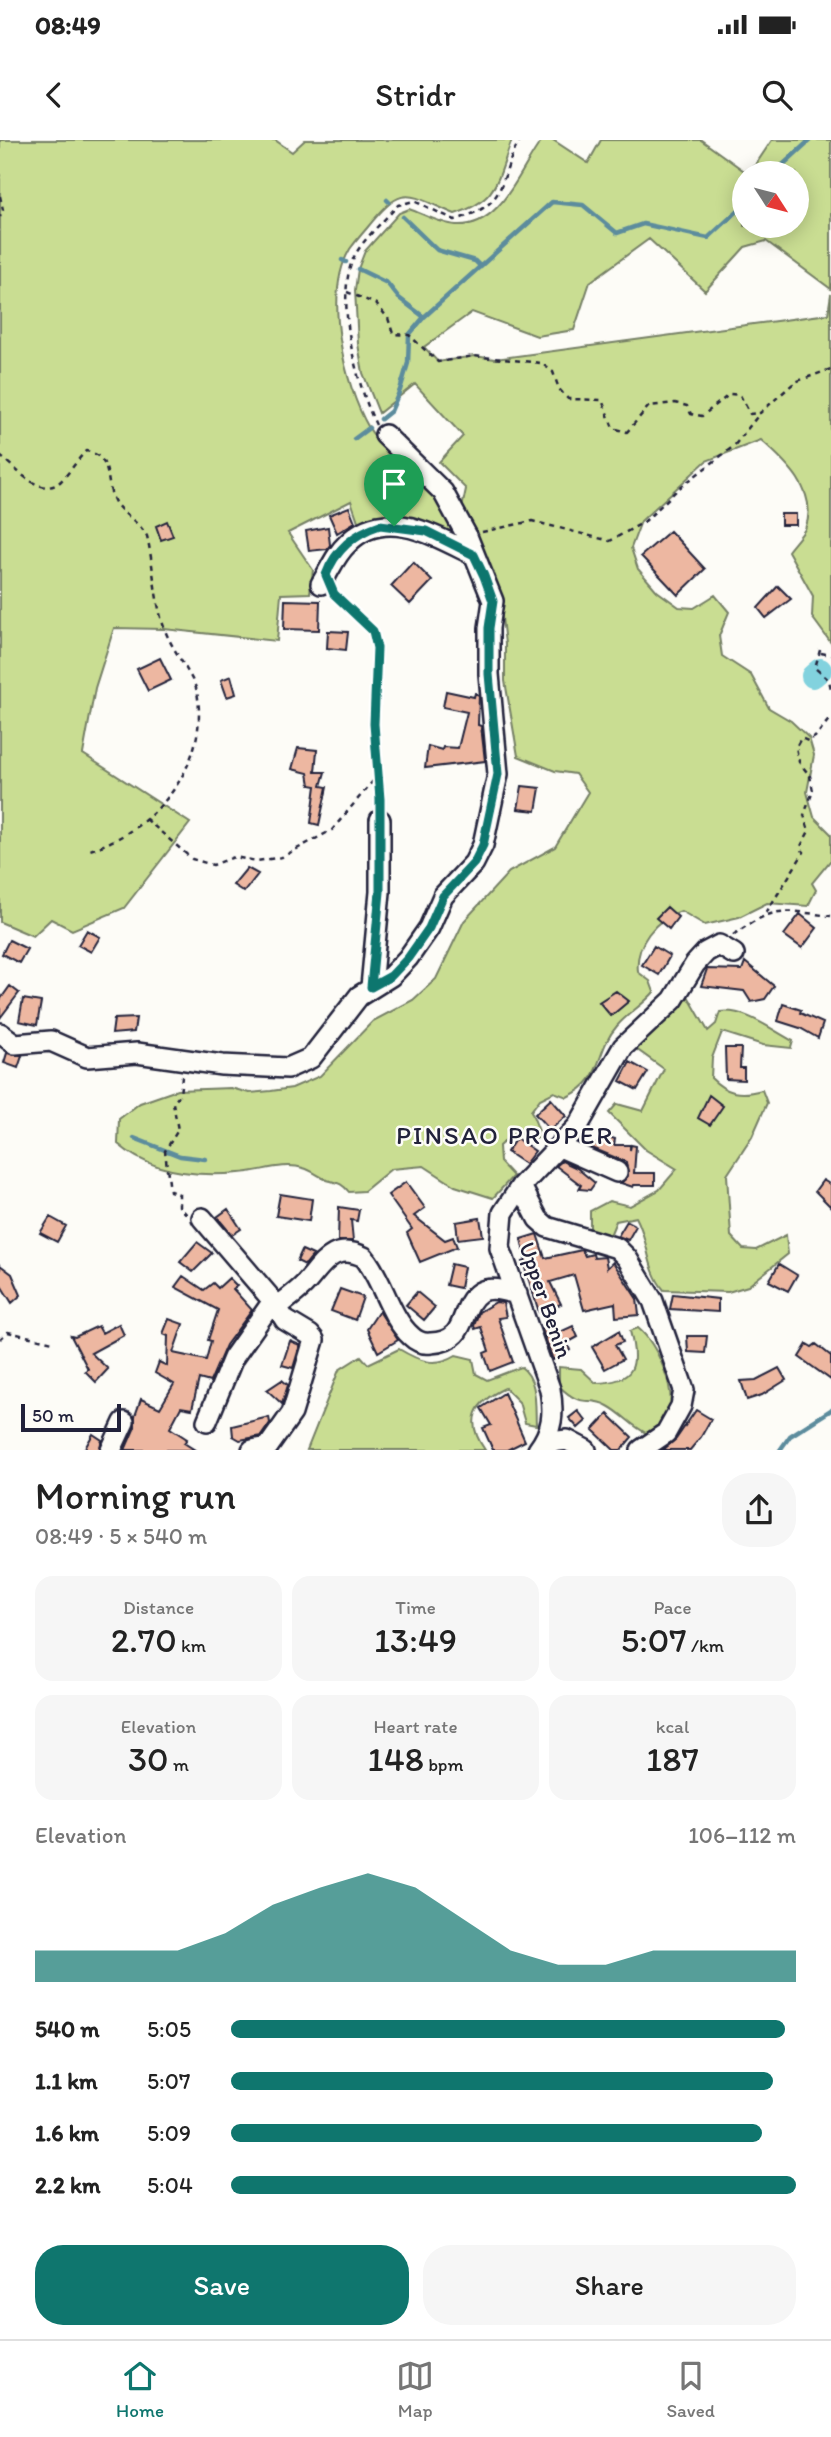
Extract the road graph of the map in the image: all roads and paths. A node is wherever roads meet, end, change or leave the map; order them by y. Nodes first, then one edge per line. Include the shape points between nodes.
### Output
1 (520, 140) edge
2 (0, 196) edge
3 (0, 217) edge
4 (347, 292) junction
5 (831, 369) edge
6 (760, 413) junction
7 (385, 435) joint
8 (0, 456) edge
9 (467, 536) junction
10 (474, 555) junction
11 (323, 580) joint
12 (831, 655) edge
13 (831, 690) edge
14 (831, 717) edge
15 (378, 775) junction
16 (146, 819) junction
17 (380, 820) joint
18 (90, 850) dead end
19 (766, 913) junction
20 (831, 916) edge
21 (726, 949) joint
22 (371, 987) junction
23 (0, 1032) edge
24 (184, 1059) junction
25 (560, 1147) junction
26 (617, 1172) dead end
27 (521, 1186) junction
28 (202, 1218) joint
29 (517, 1294) junction
30 (275, 1304) junction
31 (0, 1339) edge
32 (53, 1342) dead end
33 (207, 1421) dead end
34 (124, 1422) dead end
35 (541, 1447) edge
36 (111, 1450) edge
37 (252, 1450) edge
38 (586, 1450) edge
39 (641, 1450) edge

1 - 4 path via 498,195 485,207 455,220 414,201 398,205 356,254
2 - 3 path
4 - 6 path via 376,304 388,318 393,334 409,335 438,362 474,356 541,363 553,372 568,399 601,400 613,428 627,432 649,406 675,403 702,416 730,394 740,396 750,414
4 - 7 path via 356,377 377,427
5 - 6 path via 795,382
6 - 9 path via 734,446 644,522 610,541 532,522
7 - 9 street via 443,492
8 - 16 path via 24,477 48,486 59,484 86,451 98,454 106,461 117,504 147,536 164,629 196,688 199,709 197,747 164,805
9 - 10 street
10 - 11 street via 426,531 380,525 358,533 346,544
10 - 22 street via 493,601 489,674 498,774 483,845 474,863 443,896 429,928 408,958 391,976
11 - 15 path via 373,631
12 - 13 path via 820,652 815,668 829,680
14 - 19 path via 816,737 801,738 796,747 811,780 813,795 804,815 809,831 800,848 804,852
15 - 16 path via 332,830 282,856 257,861 234,858 213,865 192,859
15 - 17 path
16 - 18 path
17 - 22 street via 380,892
19 - 20 path
19 - 21 path
21 - 25 street, Upper Benin via 706,952 673,1000 632,1036 578,1126
22 - 24 street via 346,1010 311,1058 288,1068
23 - 24 street via 15,1045 51,1041 87,1057 137,1053
24 - 28 path via 180,1095 173,1103 178,1130 166,1146 164,1160 170,1191 179,1194 179,1206 189,1217
25 - 26 street
25 - 27 street, Upper Benin
27 - 29 street, Upper Benin via 503,1213 500,1231 500,1248
27 - 39 street via 547,1227 617,1248 653,1301 684,1390 666,1433
28 - 30 street
29 - 30 street via 490,1289 480,1292 457,1332 443,1342 426,1343 410,1336 402,1325 364,1257 348,1253 326,1258 306,1283
29 - 35 street, Upper Benin via 550,1389 553,1420
30 - 33 street via 233,1358
30 - 37 street via 285,1320 314,1340 292,1413 268,1447
31 - 32 path via 8,1332
34 - 36 street
35 - 38 street via 568,1440

